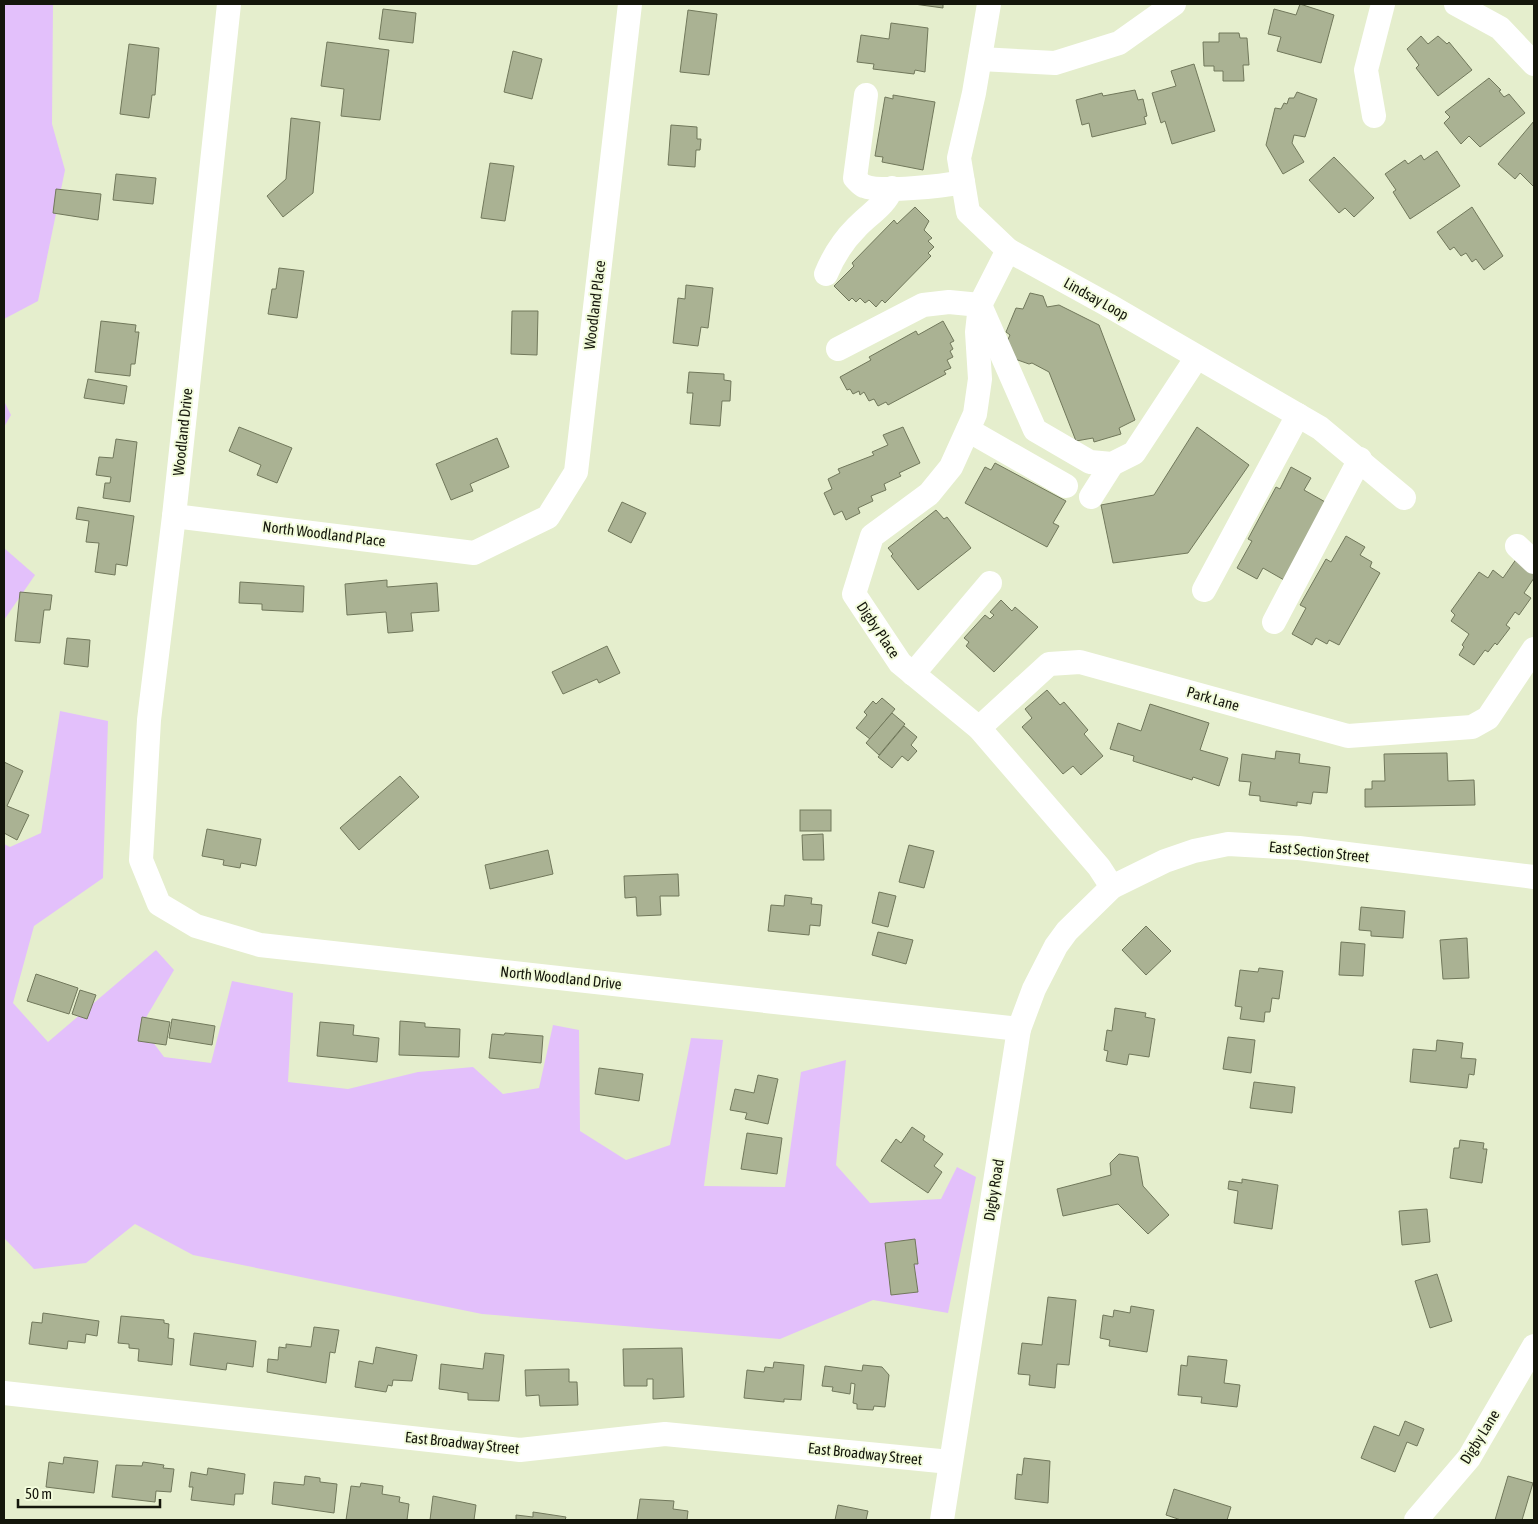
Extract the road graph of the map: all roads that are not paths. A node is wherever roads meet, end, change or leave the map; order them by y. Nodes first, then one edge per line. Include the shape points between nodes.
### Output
1 (230, 4) edge
2 (630, 4) edge
3 (989, 4) edge
4 (1174, 4) edge
5 (1383, 4) edge
6 (1456, 4) edge
7 (980, 60) junction
8 (1534, 64) edge
9 (866, 95) dead end
10 (1374, 116) dead end
11 (963, 182) junction
12 (892, 188) junction
13 (1008, 250) junction
14 (826, 274) dead end
15 (980, 305) junction
16 (838, 349) dead end
17 (1197, 357) junction
18 (1298, 415) junction
19 (968, 430) junction
20 (1360, 459) junction
21 (1112, 464) junction
22 (1066, 486) dead end
23 (1091, 497) dead end
24 (1404, 498) dead end
25 (174, 516) junction
26 (474, 552) joint
27 (990, 583) dead end
28 (1204, 590) dead end
29 (1274, 622) dead end
30 (1534, 649) edge
31 (913, 674) junction
32 (979, 728) junction
33 (141, 860) joint
34 (1534, 877) edge
35 (1112, 887) junction
36 (1019, 1029) junction
37 (1534, 1346) edge
38 (4, 1392) edge
39 (950, 1462) junction
40 (942, 1520) edge
41 (1416, 1520) edge

1 - 25 street, Woodland Drive
2 - 26 street, Woodland Place via 576,472 548,517
3 - 7 street, Lindsay Loop
4 - 7 street via 1119,43 1056,63
5 - 10 street via 1366,70
6 - 8 street via 1500,28
7 - 11 street, Lindsay Loop via 959,158
9 - 12 street via 855,178 862,186
11 - 12 street via 936,187
11 - 13 street, Lindsay Loop via 968,212
12 - 14 street via 886,201 855,228 833,256
13 - 15 street, Digby Place
13 - 17 street, Lindsay Loop
15 - 16 street via 949,302 923,305
15 - 19 street, Digby Place via 980,379 976,414
15 - 21 street via 1035,430 1090,462
17 - 18 street, Lindsay Loop
17 - 21 street via 1134,453
18 - 20 street, Lindsay Loop
18 - 28 street
19 - 22 street
19 - 31 street, Digby Place via 952,467 929,494 872,536 854,594 900,663
20 - 24 street, Lindsay Loop
20 - 29 street
21 - 23 street
25 - 26 street, North Woodland Place
25 - 33 street, Woodland Drive via 149,720
27 - 31 street
30 - 32 street, Park Lane via 1488,718 1472,727 1348,736 1080,662 1049,664
31 - 32 street, Digby Place
32 - 35 street, Digby Place via 1099,867
33 - 36 street, North Woodland Drive via 160,904 196,926 260,945
34 - 35 street, East Section Street via 1299,848 1228,844 1165,861
35 - 36 street, Digby Road via 1056,946
36 - 39 street, Digby Road
37 - 41 street, Digby Lane via 1469,1458
38 - 39 street, East Broadway Street via 520,1450 665,1434
39 - 40 street, Digby Road

